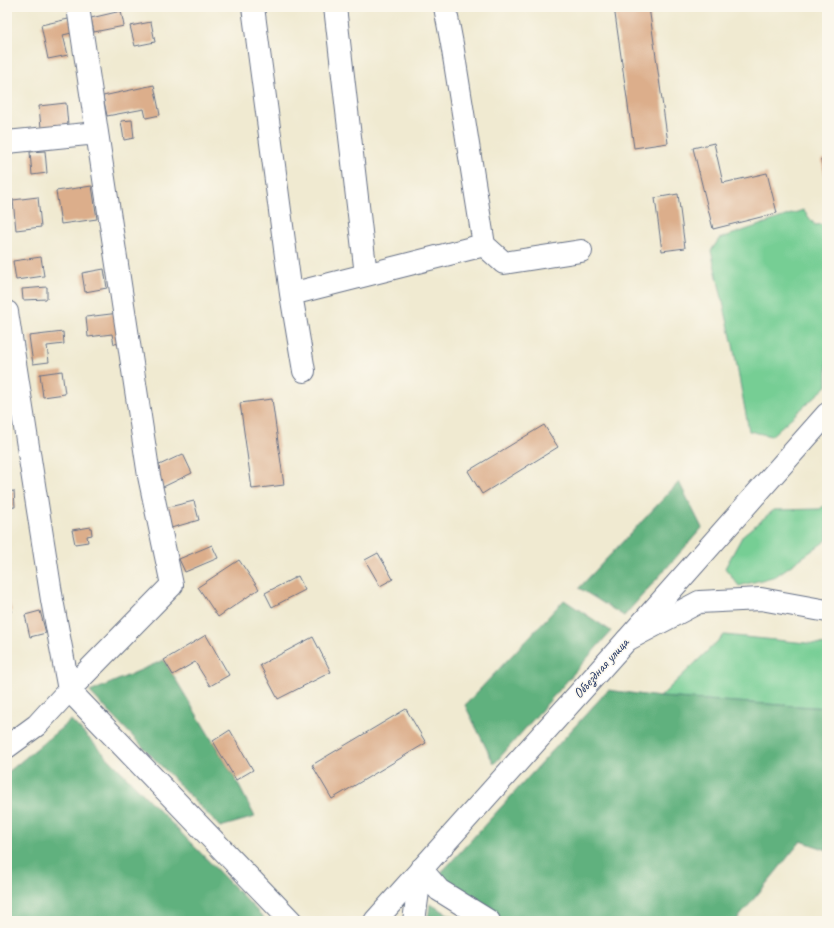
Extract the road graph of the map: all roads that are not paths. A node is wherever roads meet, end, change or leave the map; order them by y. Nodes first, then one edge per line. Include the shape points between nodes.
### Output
1 (78, 7) edge
2 (253, 7) edge
3 (335, 7) edge
4 (445, 7) edge
5 (97, 133) junction
6 (7, 142) edge
7 (484, 245) junction
8 (581, 251) dead end
9 (366, 275) junction
10 (291, 294) junction
11 (7, 312) edge
12 (304, 370) dead end
13 (827, 414) edge
14 (827, 611) edge
15 (626, 641) junction
16 (69, 690) junction
17 (7, 747) edge
18 (421, 869) junction
19 (291, 921) edge
20 (375, 921) edge
21 (414, 921) edge
22 (489, 921) edge

1 - 5 street
2 - 10 street
3 - 9 street
4 - 7 street
5 - 6 street
5 - 16 street via 149,476 172,585
7 - 8 street via 504,263
7 - 9 street
9 - 10 street
10 - 12 street
11 - 16 street via 52,600
13 - 15 street, Объездная улица
14 - 15 street via 761,599 699,602
15 - 18 street, Объездная улица
16 - 17 street via 37,725
16 - 19 street
18 - 20 street, Объездная улица
18 - 21 street
18 - 22 street via 439,890

